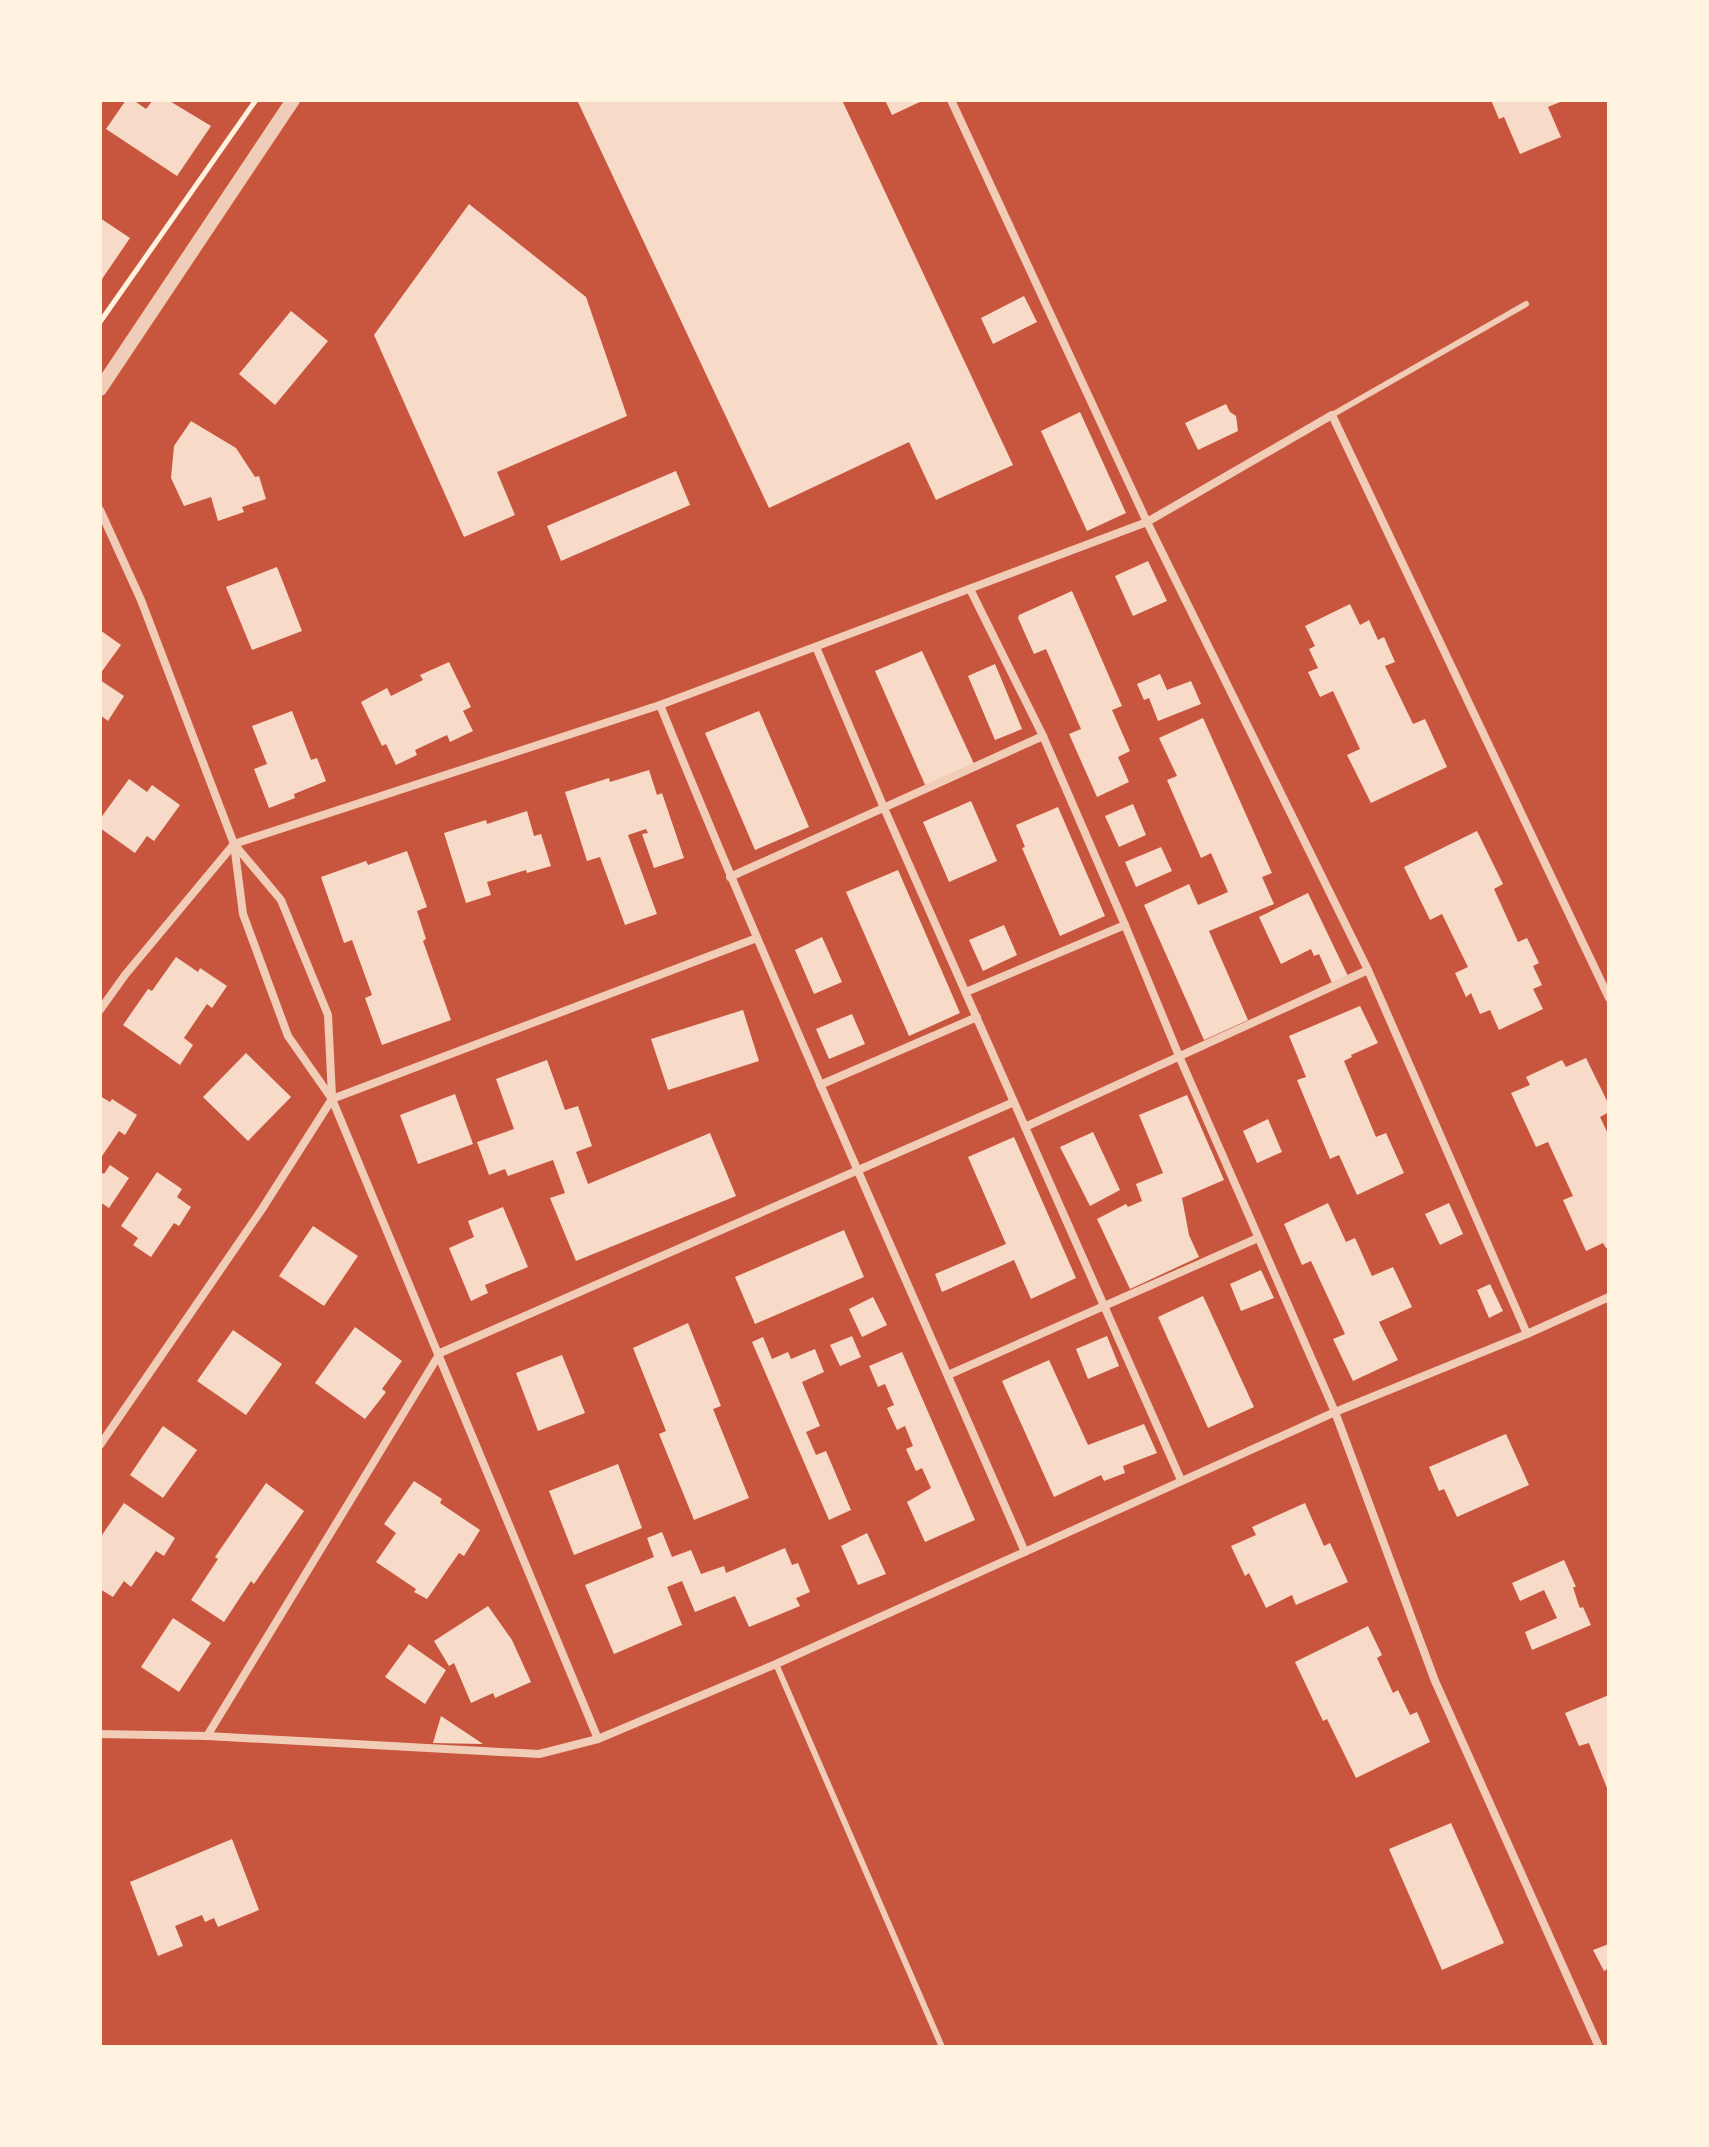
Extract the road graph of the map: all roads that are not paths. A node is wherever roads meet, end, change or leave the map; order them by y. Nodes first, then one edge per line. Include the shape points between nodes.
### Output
1 (293, 100) edge
2 (951, 100) edge
3 (1526, 304) dead end
4 (100, 389) edge
5 (1332, 415) junction
6 (100, 510) edge
7 (1147, 522) junction
8 (970, 589) junction
9 (816, 647) junction
10 (660, 705) junction
11 (1043, 736) junction
12 (884, 808) junction
13 (234, 844) junction
14 (730, 877) junction
15 (1125, 925) junction
16 (757, 938) junction
17 (1368, 970) junction
18 (966, 992) junction
19 (1609, 998) edge
20 (100, 1010) edge
21 (977, 1017) junction
22 (1179, 1056) junction
23 (820, 1085) junction
24 (332, 1099) junction
25 (1014, 1102) junction
26 (1025, 1127) junction
27 (856, 1171) junction
28 (1258, 1238) junction
29 (1609, 1297) edge
30 (1105, 1306) junction
31 (1527, 1334) junction
32 (440, 1353) junction
33 (948, 1375) junction
34 (1335, 1412) junction
35 (100, 1445) edge
36 (1181, 1480) junction
37 (1025, 1552) junction
38 (776, 1664) junction
39 (100, 1734) edge
40 (207, 1736) junction
41 (598, 1739) junction
42 (942, 2047) edge
43 (1599, 2047) edge

1 - 4 street
2 - 7 street
3 - 5 lane
5 - 7 street
5 - 19 street
6 - 13 street via 141,600
7 - 8 street
7 - 17 street
8 - 9 street
8 - 11 street
9 - 10 street
9 - 12 street
10 - 13 street
10 - 14 street
11 - 12 street
11 - 15 street
12 - 14 street
12 - 18 street
13 - 20 street
13 - 24 street via 243,914 288,1036
13 - 24 street via 281,900 328,1015
14 - 16 street
15 - 18 street
15 - 22 street
16 - 23 street
16 - 24 street
17 - 22 street
17 - 31 street
18 - 21 street
21 - 23 street
21 - 25 street
22 - 26 street
22 - 28 street
23 - 27 street
24 - 32 street
24 - 35 street
25 - 26 street
25 - 27 street
26 - 30 street
27 - 32 street
27 - 33 street
28 - 30 street
28 - 34 street
29 - 31 street
30 - 33 street
30 - 36 street
31 - 34 street
32 - 40 street
32 - 41 street
33 - 37 street
34 - 36 street
34 - 43 street via 1435,1681
36 - 37 street
37 - 38 street
38 - 41 street
38 - 42 lane
39 - 40 street
40 - 41 street via 539,1754

